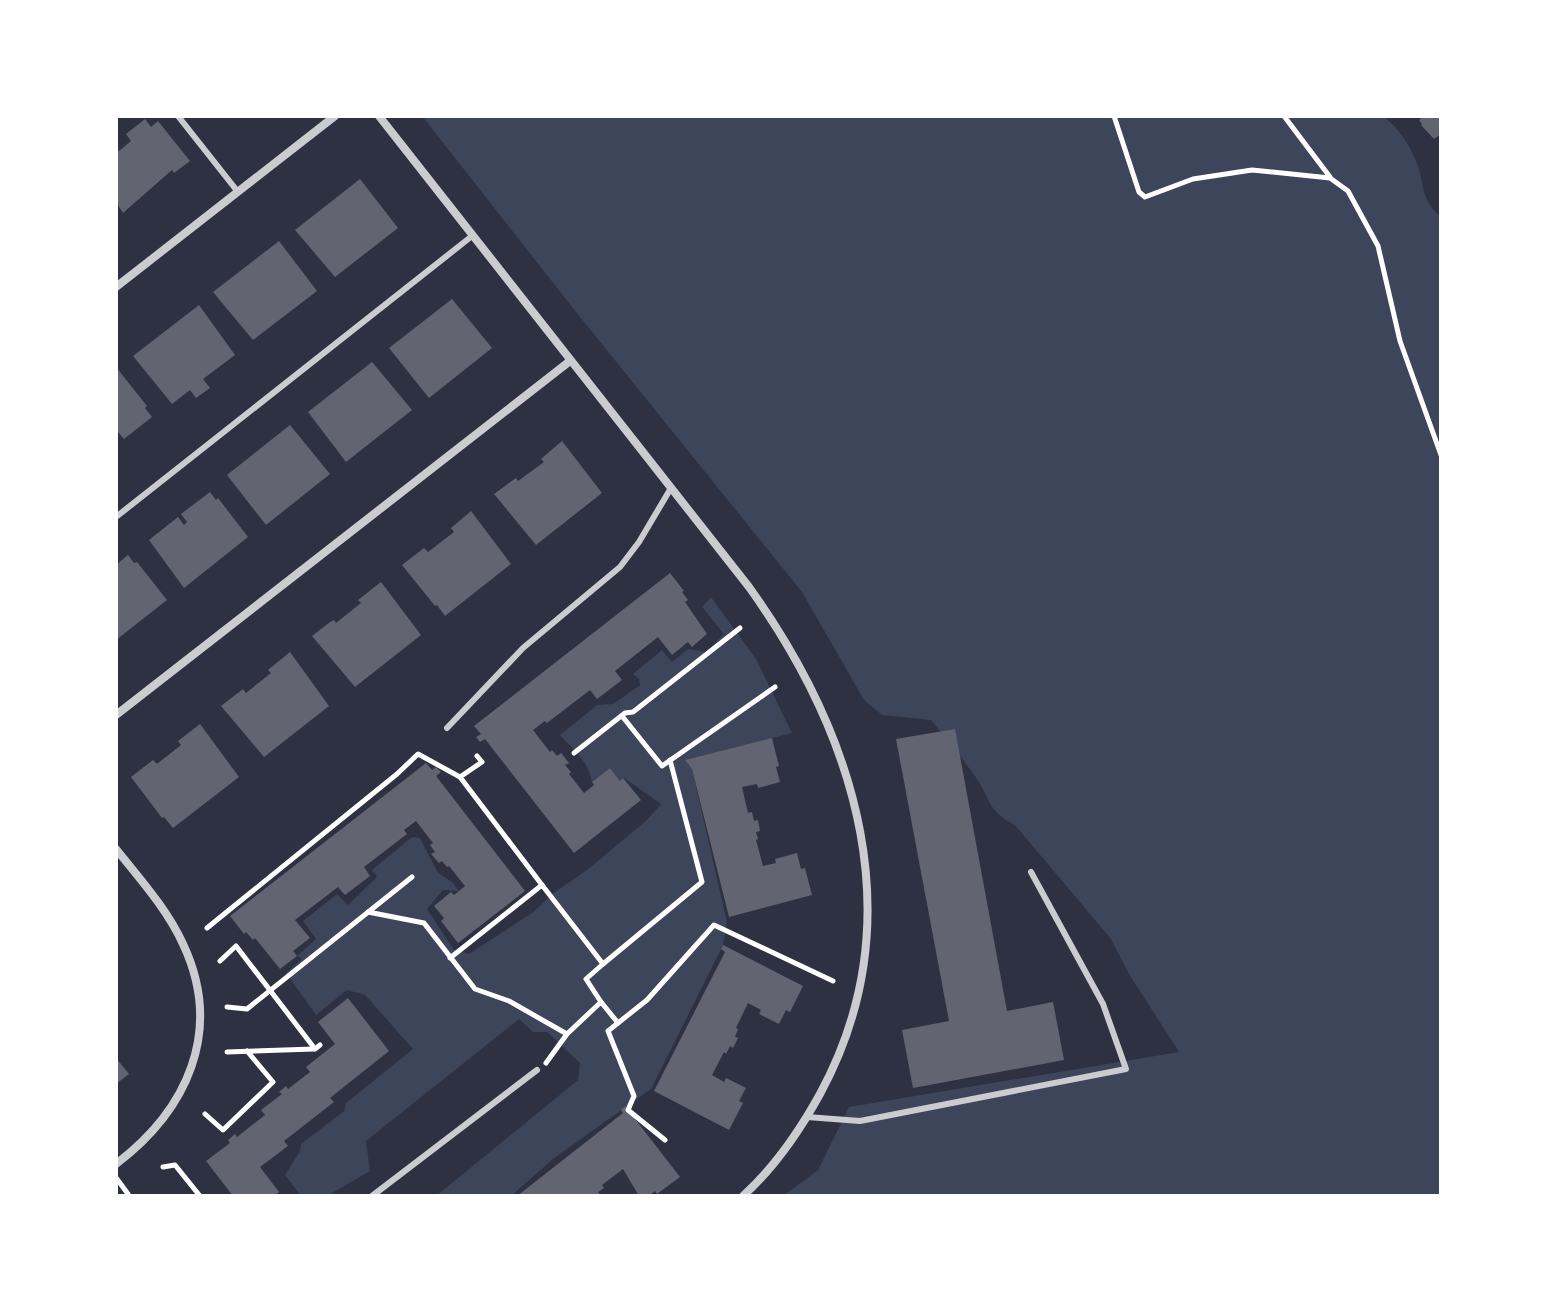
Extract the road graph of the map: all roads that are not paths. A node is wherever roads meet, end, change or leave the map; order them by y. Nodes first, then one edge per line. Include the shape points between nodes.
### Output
1 (178, 116) edge
2 (335, 116) edge
3 (379, 116) edge
4 (238, 192) junction
5 (472, 236) junction
6 (116, 287) edge
7 (570, 361) junction
8 (671, 488) junction
9 (116, 517) edge
10 (116, 715) edge
11 (447, 728) dead end
12 (116, 849) edge
13 (1031, 872) dead end
14 (537, 1070) road end
15 (807, 1117) junction
16 (116, 1164) edge
17 (372, 1196) edge
18 (743, 1196) edge

1 - 4 lane
2 - 4 street
3 - 5 street
4 - 6 street
5 - 7 street
5 - 9 lane
7 - 8 street
7 - 10 street
8 - 11 lane via 620,567 523,648
8 - 15 street via 782,636 823,714 864,847 869,919 865,967 847,1036
12 - 16 street via 182,942 194,973 199,1010 194,1057 180,1094 158,1127
13 - 15 lane via 1103,1004 1126,1069 860,1121
14 - 17 lane
15 - 18 street via 774,1165

